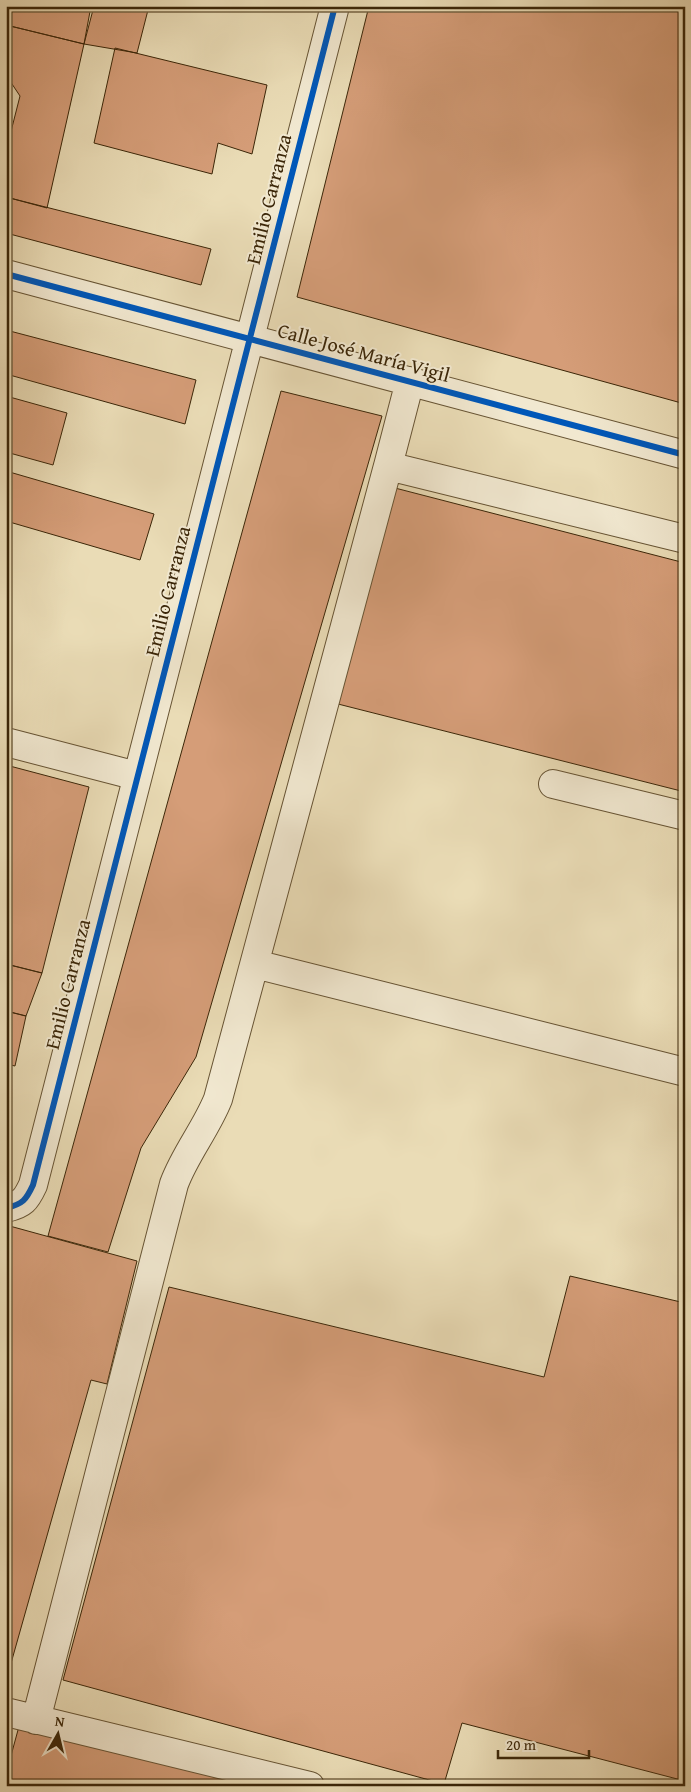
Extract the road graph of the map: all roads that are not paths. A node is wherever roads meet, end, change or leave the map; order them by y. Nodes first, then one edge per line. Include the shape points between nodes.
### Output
1 (335, 6) edge
2 (6, 274) edge
3 (249, 339) junction
4 (410, 381) junction
5 (685, 455) edge
6 (388, 466) junction
7 (685, 538) edge
8 (6, 742) edge
9 (137, 776) junction
10 (553, 784) dead end
11 (685, 816) edge
12 (256, 964) junction
13 (685, 1072) edge
14 (6, 1208) edge
15 (6, 1712) edge
16 (36, 1720) junction
17 (310, 1786) edge

1 - 3 street, Emilio Carranza
2 - 3 street, Calle José María Vigil
3 - 4 street, Calle José María Vigil
3 - 9 street, Emilio Carranza
4 - 5 street, Calle José María Vigil
4 - 6 street
6 - 7 street
6 - 12 street
8 - 9 street
9 - 14 street, Emilio Carranza via 33,1185 26,1199
10 - 11 street
12 - 13 street
12 - 16 street via 218,1099 181,1165 174,1184
15 - 16 street
16 - 17 street

